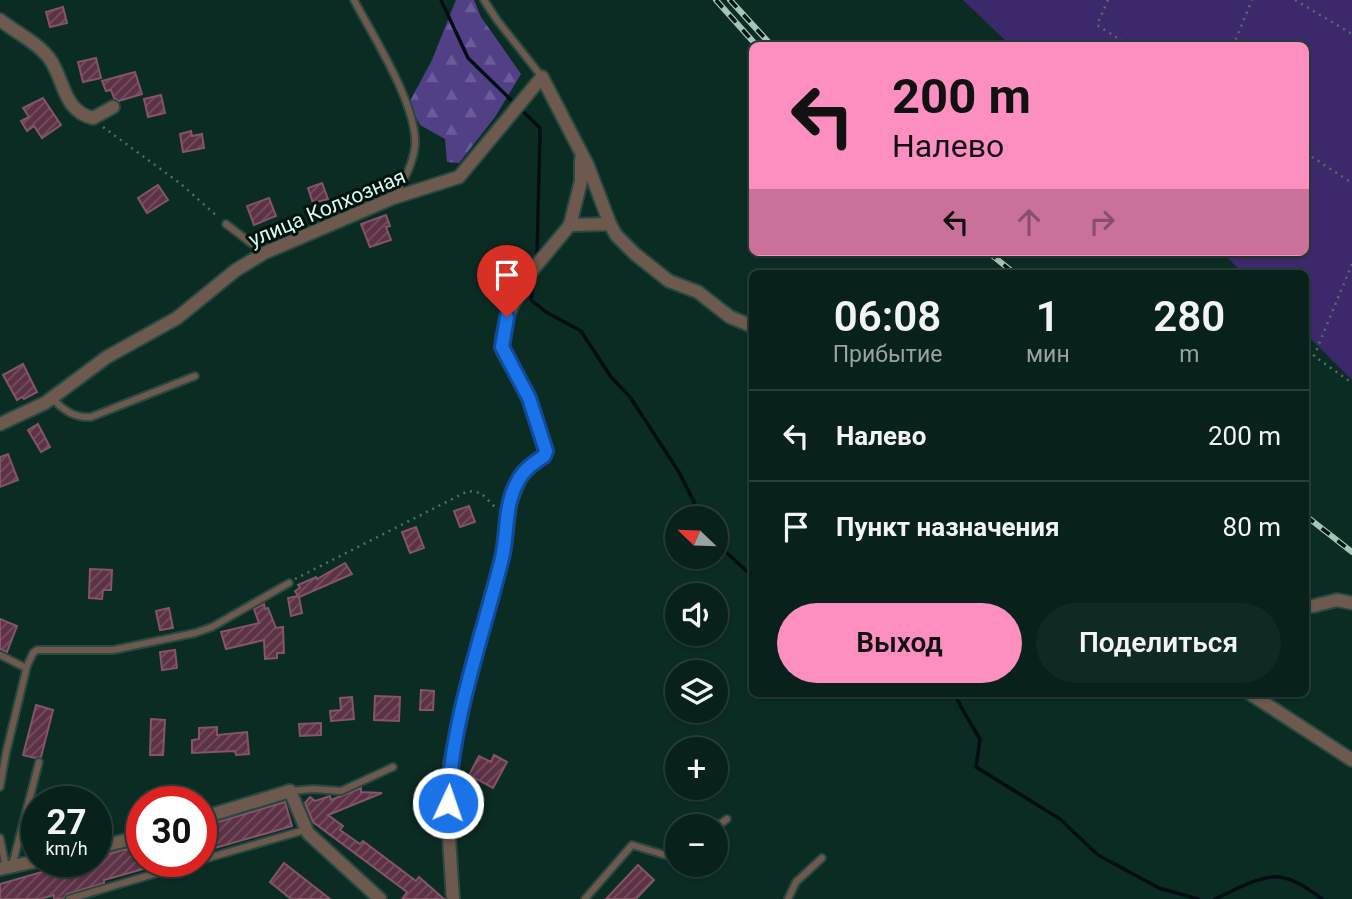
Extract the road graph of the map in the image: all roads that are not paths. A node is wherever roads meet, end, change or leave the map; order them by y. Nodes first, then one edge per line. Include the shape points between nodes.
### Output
1 (354, 0) edge
2 (484, 0) edge
3 (0, 20) edge
4 (542, 77) junction
5 (113, 107) dead end
6 (581, 155) junction
7 (393, 198) junction
8 (226, 224) road end
9 (610, 224) junction
10 (570, 225) junction
11 (264, 253) junction
12 (749, 325) edge
13 (195, 376) dead end
14 (52, 398) junction
15 (0, 424) edge
16 (289, 583) road end
17 (1352, 603) edge
18 (1312, 606) dead end
19 (0, 655) edge
20 (26, 668) junction
21 (1255, 697) edge
22 (1352, 760) edge
23 (39, 762) dead end
24 (393, 767) dead end
25 (0, 787) edge
26 (290, 791) junction
27 (217, 813) edge
28 (305, 830) junction
29 (0, 838) edge
30 (665, 855) edge
31 (217, 856) edge
32 (822, 858) dead end
33 (6, 867) edge
34 (145, 877) edge
35 (790, 898) edge
36 (69, 899) edge
37 (380, 899) edge
38 (453, 899) edge
39 (585, 899) edge

1 - 7 lane via 389,65 414,128 413,157
2 - 4 lane
3 - 5 street via 48,57 61,88 82,114 91,118
4 - 6 street
4 - 7 street, улица Колхозная via 460,177
6 - 9 street
6 - 10 street via 581,181
7 - 11 street, улица Колхозная
8 - 11 lane
9 - 10 street
9 - 12 street via 635,254 669,281 698,292 730,317
10 - 38 street via 526,279 504,327 503,352 529,398 546,451 517,482 510,503 505,547 450,764
11 - 14 street, улица Колхозная via 177,318 107,358
13 - 14 lane via 91,417 68,412
14 - 15 street, улица Колхозная
16 - 20 lane via 206,629 113,650 41,649 33,653
17 - 18 street via 1337,600
19 - 20 lane
20 - 25 lane
21 - 22 street
23 - 33 lane
24 - 26 lane via 341,792
26 - 27 street
26 - 28 street
28 - 31 lane
28 - 37 street
29 - 33 lane
30 - 39 lane via 632,845
32 - 35 lane via 796,882
34 - 36 lane

